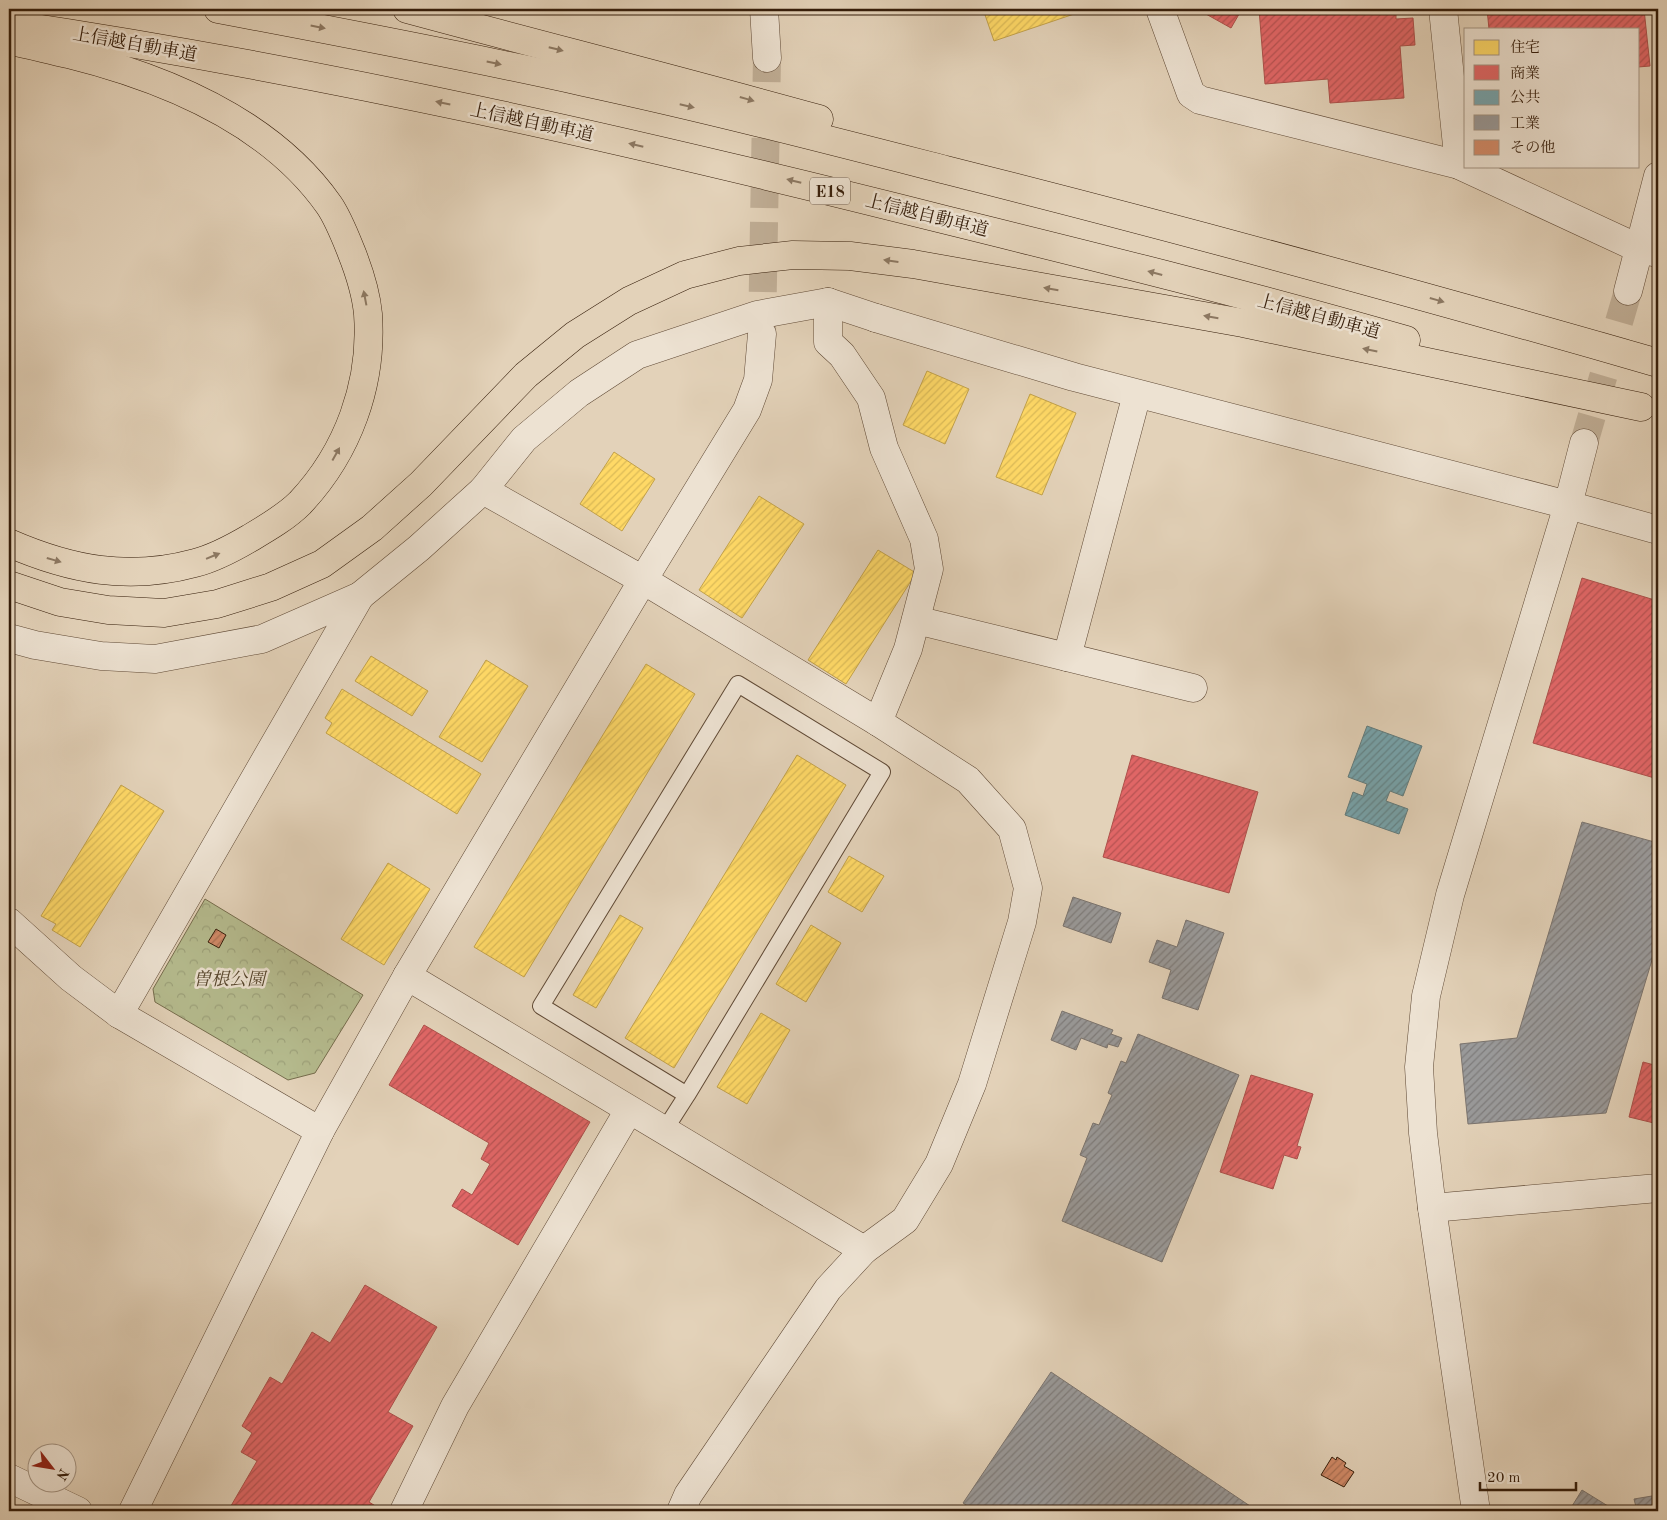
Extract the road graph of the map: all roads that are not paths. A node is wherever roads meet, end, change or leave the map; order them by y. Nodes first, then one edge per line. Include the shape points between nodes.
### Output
1 (218, 9) edge
2 (408, 9) edge
3 (764, 9) edge
4 (1160, 9) edge
5 (1443, 9) edge
6 (9, 24) edge
7 (9, 41) edge
8 (767, 58) tunnel mouth
9 (1459, 165) junction
10 (1464, 167) edge
11 (1466, 168) edge
12 (1658, 176) edge
13 (1649, 251) edge
14 (1401, 289) junction
15 (1628, 291) tunnel mouth
16 (828, 302) junction
17 (762, 334) tunnel mouth
18 (1658, 363) edge
19 (1137, 394) junction
20 (1649, 410) edge
21 (1584, 443) tunnel mouth
22 (483, 490) junction
23 (1568, 505) junction
24 (1658, 530) edge
25 (9, 543) edge
26 (643, 580) junction
27 (9, 585) edge
28 (360, 596) junction
29 (916, 620) junction
30 (9, 638) edge
31 (1067, 657) junction
32 (1193, 688) dead end
33 (878, 722) junction
34 (9, 922) edge
35 (407, 976) junction
36 (119, 1014) junction
37 (687, 1095) junction
38 (629, 1110) junction
39 (320, 1130) junction
40 (664, 1131) junction
41 (1658, 1188) edge
42 (1432, 1208) junction
43 (864, 1250) junction
44 (9, 1478) edge
45 (78, 1511) edge
46 (133, 1511) edge
47 (404, 1511) edge
48 (681, 1511) edge
49 (1476, 1511) edge

1 -> 14 highway via 672,102 1096,208
2 -> 14 highway via 675,79 1258,242
3 - 8 street
4 - 9 street via 1191,94 1200,100
5 - 9 street
20 -> 6 highway, 上信越自動車道 / E18 via 1374,331 791,181 340,80
25 -> 7 highway via 38,556 82,568 124,572 197,563 231,549 299,504 329,467 348,432 362,393 368,354 368,313 361,277 347,242 330,207 307,177 278,150 206,104 160,83 102,63
9 - 10 street
11 - 13 street
12 - 13 street
13 - 15 street
14 -> 18 highway
16 - 19 street
16 - 22 street via 757,315 637,355 579,393 524,439
16 - 29 street via 828,342 842,355 872,398 884,448 924,539 929,569
17 - 26 street via 758,380 747,410
19 - 23 street
19 - 31 street
20 -> 27 highway via 1233,321 913,264 850,256 792,255 739,261 686,275 629,301 574,334 526,375 421,484 372,528 322,564 271,587 217,604 164,613 108,610 60,602
21 - 23 street
22 - 26 street
22 - 28 street
23 - 24 street
23 - 42 street via 1450,895 1426,996 1419,1067
26 - 33 street
26 - 35 street
28 - 30 street via 262,639 155,659 101,656
28 - 36 street
29 - 31 street
29 - 33 street via 908,649
31 - 32 street
33 - 43 street via 968,780 1006,822 1012,829 1028,888 1022,922 984,1048 939,1164 905,1220
34 - 36 street via 71,978
35 - 38 street
35 - 39 street
36 - 39 street
37 - 37 lane via 882,772 738,684 541,1006
37 - 40 lane
38 - 40 street
38 - 47 street via 455,1406
39 - 46 street
40 - 43 street
41 - 42 street
42 - 49 street
43 - 48 street via 828,1289 688,1495
44 - 45 street

